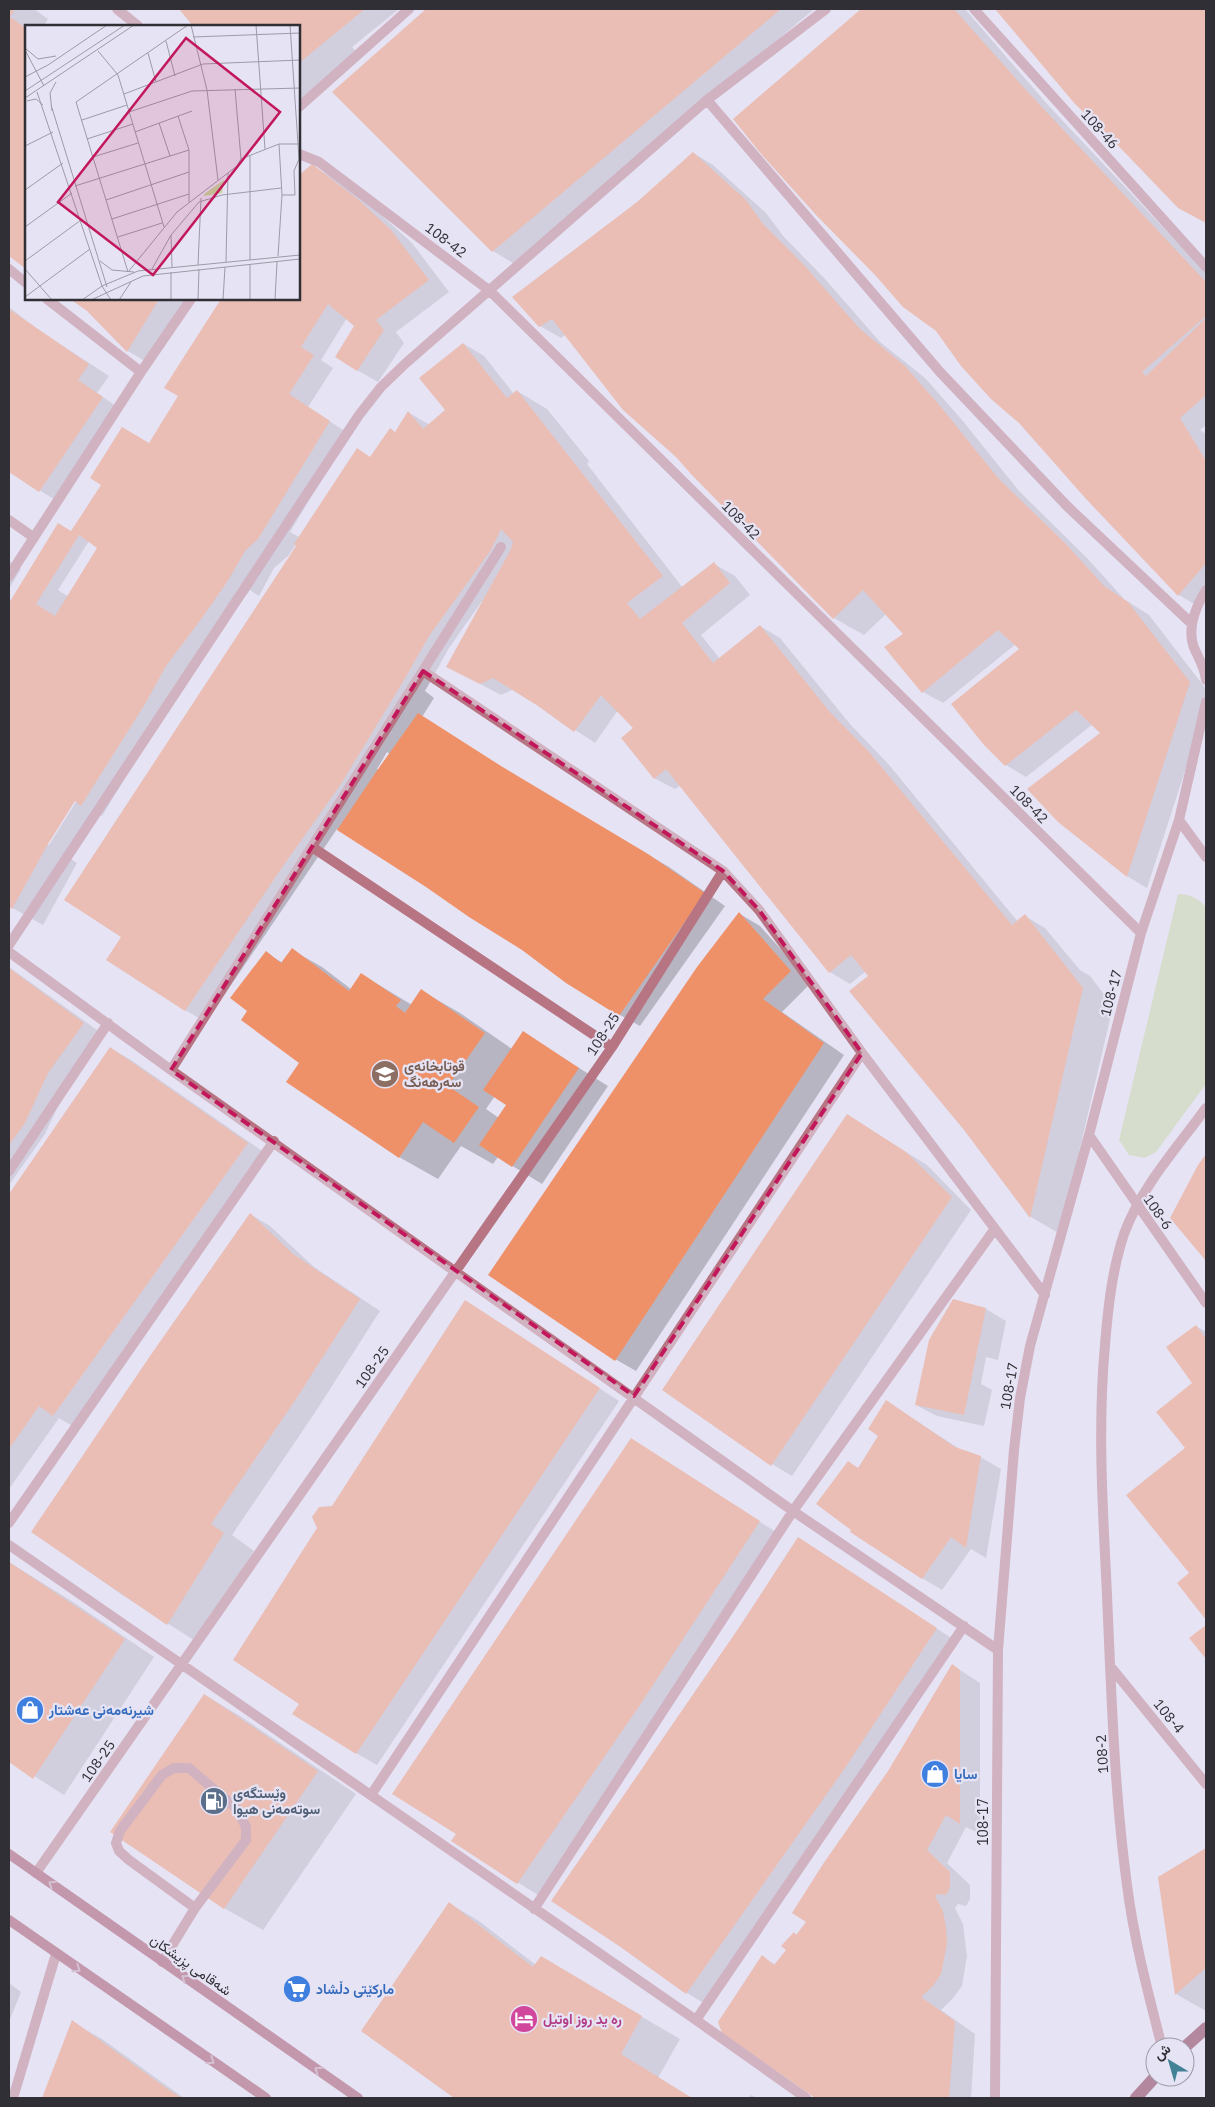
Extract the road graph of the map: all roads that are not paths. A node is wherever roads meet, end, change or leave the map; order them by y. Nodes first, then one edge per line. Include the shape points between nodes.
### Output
1 (117, 9) edge
2 (409, 9) edge
3 (826, 9) edge
4 (974, 9) edge
5 (137, 25) edge
6 (707, 100) junction
7 (300, 106) edge
8 (300, 154) edge
9 (1206, 267) edge
10 (9, 269) edge
11 (25, 282) edge
12 (490, 291) junction
13 (48, 300) edge
14 (190, 300) edge
15 (141, 372) junction
16 (9, 520) edge
17 (33, 538) junction
18 (501, 547) dead end
19 (9, 576) edge
20 (1206, 590) edge
21 (1192, 624) junction
22 (423, 671) junction
23 (1206, 680) edge
24 (1206, 702) edge
25 (1179, 820) junction
26 (312, 847) junction
27 (1206, 857) edge
28 (723, 871) junction
29 (1141, 934) junction
30 (9, 945) edge
31 (9, 952) edge
32 (108, 1023) junction
33 (612, 1047) junction
34 (862, 1053) junction
35 (171, 1070) junction
36 (1206, 1108) edge
37 (1089, 1135) junction
38 (274, 1141) junction
39 (9, 1171) edge
40 (1137, 1206) junction
41 (994, 1230) junction
42 (456, 1271) junction
43 (1044, 1294) junction
44 (1206, 1303) edge
45 (634, 1396) junction
46 (793, 1511) junction
47 (9, 1523) edge
48 (9, 1544) edge
49 (964, 1626) junction
50 (998, 1650) junction
51 (182, 1665) junction
52 (1110, 1666) junction
53 (1206, 1784) edge
54 (371, 1795) junction
55 (9, 1854) edge
56 (36, 1873) junction
57 (195, 1908) junction
58 (534, 1909) junction
59 (9, 1920) edge
60 (56, 1954) junction
61 (162, 1962) junction
62 (696, 2020) junction
63 (1206, 2028) edge
64 (1159, 2037) edge
65 (1195, 2038) edge
66 (1146, 2087) edge
67 (12, 2098) edge
68 (266, 2098) edge
69 (358, 2098) edge
70 (806, 2098) edge
71 (995, 2098) edge
72 (1136, 2098) edge

1 - 5 street
2 - 7 street
3 - 6 street
4 - 9 street, 108-46
6 - 12 street
6 - 21 street via 940,372 1067,506
8 - 12 street, 108-42 via 319,162
10 - 11 street
12 - 29 street, 108-42
12 - 30 street via 406,363 359,415
13 - 15 street
14 - 15 street
15 - 17 street
16 - 17 street
17 - 19 street
18 - 22 street
20 - 21 street
21 - 23 street via 1194,648
22 - 26 street
22 - 28 street
24 - 25 street, 108-17
25 - 27 street
25 - 29 street, 108-17
26 - 33 street
26 - 35 street
28 - 33 street, 108-25
28 - 34 street via 759,910
29 - 37 street, 108-17
31 - 32 street
32 - 35 street
32 - 39 street
33 - 42 street, 108-25
34 - 41 street
34 - 45 street
35 - 38 street
36 - 40 street, 108-2 via 1155,1175
37 - 40 street, 108-6
37 - 43 street, 108-17
38 - 42 street
38 - 47 street
40 - 44 street, 108-6
40 - 52 street, 108-2 via 1116,1261 1102,1373 1100,1455
41 - 43 street
41 - 46 street
42 - 45 street
42 - 51 street, 108-25
43 - 50 street, 108-17 via 1020,1398
45 - 46 street
45 - 54 street
46 - 49 street
46 - 58 street
48 - 51 street
49 - 50 street
49 - 62 street
50 - 71 street, 108-17
51 - 54 street
51 - 56 street, 108-25
52 - 53 street, 108-4
52 - 64 street, 108-2 via 1127,1887 1142,1969
54 - 58 street
55 - 56 main road, شەقامی پزیشکان
61 -> 56 main road, شەقامی پزیشکان
57 - 57 street via 246,1840 246,1827 236,1809 189,1768 174,1768 162,1775 120,1831 116,1843 129,1860
57 - 61 street
58 - 62 street
59 - 60 main road
60 - 67 street
60 -> 68 main road
69 -> 61 main road, شەقامی پزیشکان
62 - 70 street
63 - 65 main road
66 - 72 main road

